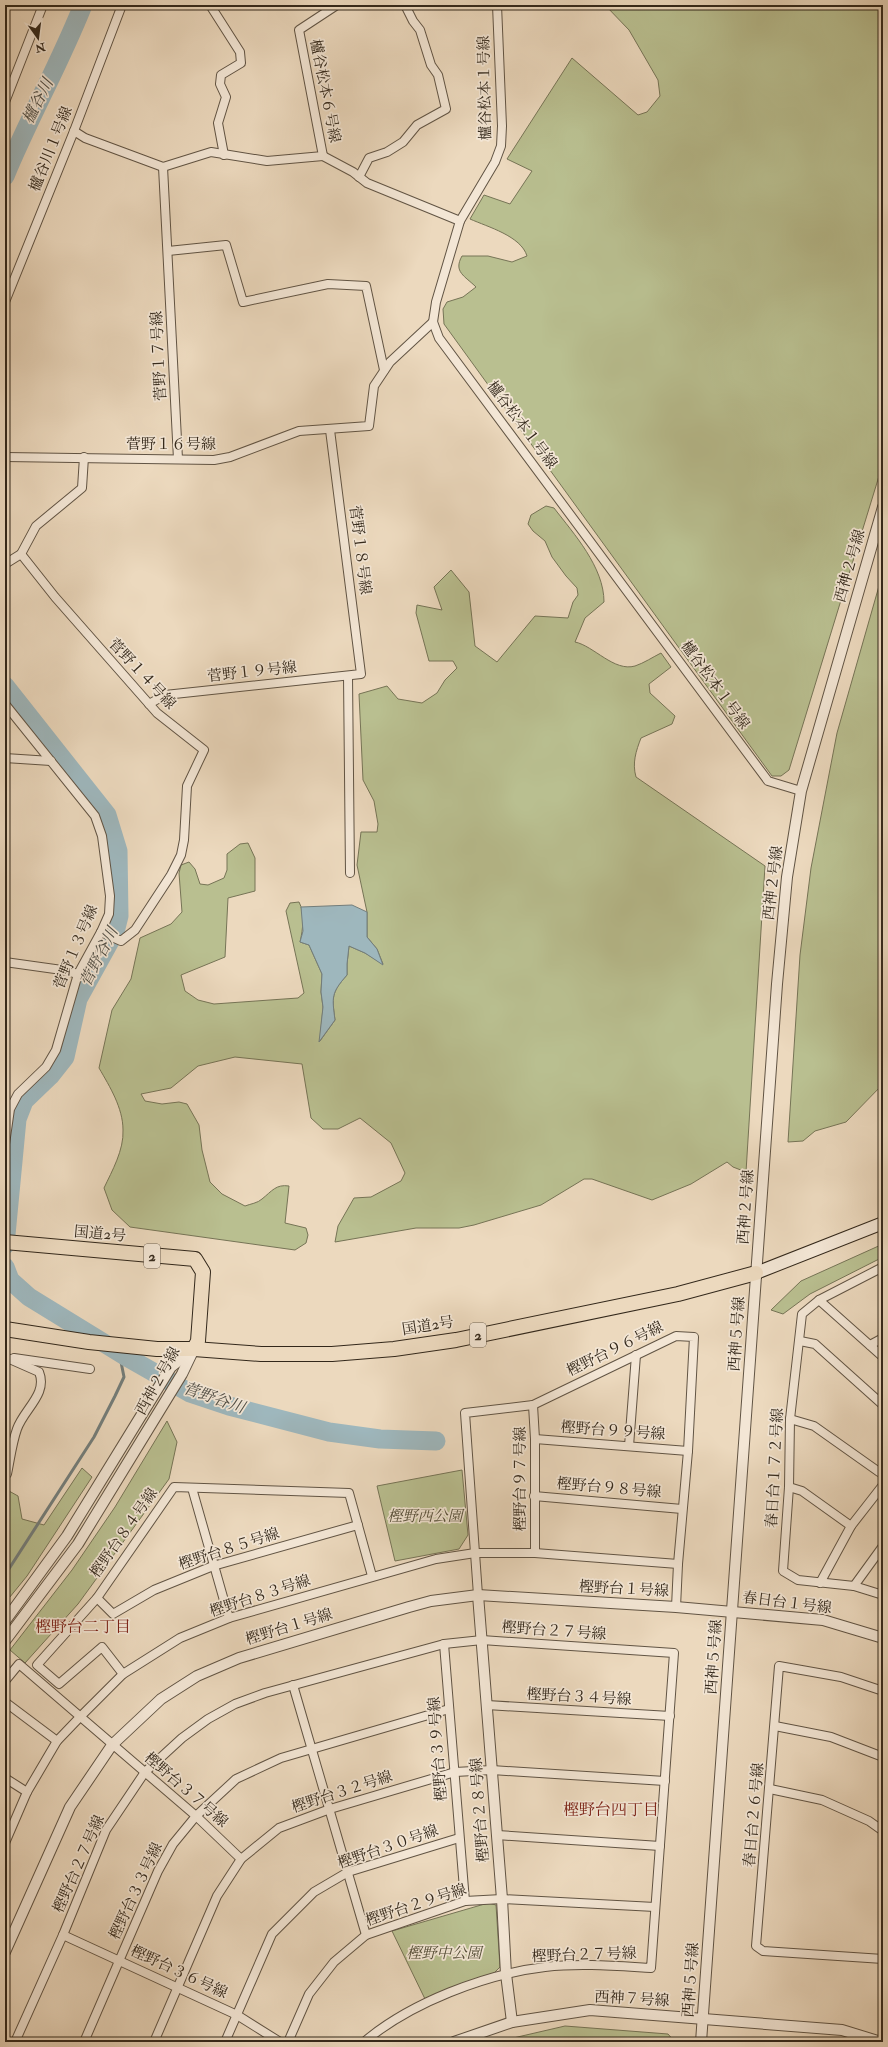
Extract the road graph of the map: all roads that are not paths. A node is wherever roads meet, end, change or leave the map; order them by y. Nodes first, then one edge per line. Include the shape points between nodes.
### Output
1 (43, 5) edge
2 (122, 5) edge
3 (210, 5) edge
4 (337, 5) edge
5 (406, 5) edge
6 (497, 5) edge
7 (5, 102) edge
8 (74, 131) junction
9 (224, 155) junction
10 (323, 156) junction
11 (163, 167) junction
12 (359, 177) junction
13 (460, 221) junction
14 (168, 252) junction
15 (5, 302) edge
16 (433, 322) junction
17 (384, 370) junction
18 (330, 430) junction
19 (5, 457) edge
20 (84, 457) junction
21 (178, 459) junction
22 (883, 507) edge
23 (21, 554) junction
24 (5, 564) edge
25 (361, 674) joint
26 (348, 676) junction
27 (5, 704) edge
28 (149, 704) junction
29 (5, 758) edge
30 (51, 761) junction
31 (801, 791) junction
32 (350, 873) dead end
33 (101, 932) junction
34 (5, 962) edge
35 (78, 974) junction
36 (5, 1144) edge
37 (883, 1223) edge
38 (11, 1243) edge
39 (883, 1266) edge
40 (756, 1274) junction
41 (819, 1300) junction
42 (5, 1329) edge
43 (883, 1338) edge
44 (800, 1341) junction
45 (870, 1344) junction
46 (194, 1349) junction
47 (636, 1355) junction
48 (5, 1356) edge
49 (883, 1357) edge
50 (90, 1369) dead end
51 (533, 1405) junction
52 (883, 1405) edge
53 (790, 1420) junction
54 (535, 1439) junction
55 (629, 1446) junction
56 (688, 1451) junction
57 (879, 1472) dead end
58 (7, 1474) dead end
59 (883, 1485) edge
60 (789, 1487) junction
61 (192, 1488) junction
62 (534, 1496) junction
63 (682, 1509) junction
64 (358, 1526) junction
65 (850, 1526) junction
66 (883, 1546) edge
67 (475, 1553) junction
68 (535, 1553) junction
69 (678, 1564) junction
70 (214, 1566) junction
71 (372, 1576) junction
72 (820, 1583) junction
73 (854, 1586) junction
74 (883, 1595) edge
75 (478, 1596) junction
76 (97, 1598) junction
77 (676, 1607) junction
78 (732, 1611) junction
79 (229, 1618) junction
80 (5, 1621) edge
81 (883, 1638) edge
82 (482, 1640) junction
83 (5, 1641) edge
84 (444, 1644) junction
85 (123, 1674) junction
86 (5, 1681) edge
87 (293, 1685) junction
88 (883, 1691) edge
89 (5, 1702) edge
90 (487, 1705) junction
91 (450, 1709) junction
92 (670, 1716) junction
93 (80, 1718) junction
94 (775, 1726) junction
95 (57, 1741) junction
96 (112, 1745) junction
97 (313, 1748) junction
98 (883, 1757) edge
99 (492, 1770) junction
100 (145, 1772) junction
101 (455, 1772) junction
102 (5, 1778) edge
103 (665, 1781) junction
104 (770, 1789) junction
105 (27, 1792) junction
106 (330, 1809) junction
107 (196, 1816) junction
108 (883, 1831) edge
109 (497, 1835) junction
110 (459, 1838) junction
111 (5, 1843) edge
112 (660, 1846) junction
113 (241, 1859) junction
114 (348, 1872) junction
115 (502, 1899) junction
116 (465, 1901) junction
117 (656, 1907) junction
118 (366, 1934) junction
119 (63, 1935) junction
120 (5, 1952) edge
121 (883, 1959) edge
122 (120, 1960) junction
123 (506, 1974) junction
124 (178, 1986) junction
125 (237, 2015) junction
126 (704, 2018) junction
127 (512, 2022) junction
128 (15, 2042) edge
129 (84, 2042) edge
130 (154, 2042) edge
131 (225, 2042) edge
132 (280, 2042) edge
133 (288, 2042) edge
134 (364, 2042) edge
135 (454, 2042) edge
136 (701, 2042) edge
137 (881, 2042) edge

1 - 7 street
2 - 8 street, 櫨谷川１号線
3 - 9 street via 240,52 241,63 221,75 220,84 226,97 218,123
4 - 10 street, 櫨谷松本６号線 via 299,30
5 - 12 street via 420,30 431,65 438,75 446,109 417,124 398,146 369,158
6 - 13 street, 櫨谷松本１号線 via 502,126 500,146 495,162
8 - 11 street via 85,138
8 - 15 street, 櫨谷川１号線
9 - 10 street via 267,161
9 - 11 street via 211,152
10 - 12 street
11 - 14 street, 菅野１７号線
12 - 13 street
13 - 16 street, 櫨谷松本１号線 via 436,302
14 - 17 street via 226,244 243,302 328,284 366,286
14 - 21 street, 菅野１７号線
16 - 17 street
16 - 31 street, 櫨谷松本１号線 via 439,338 768,781
17 - 18 street, 菅野１６号線 via 374,386 369,426
18 - 21 street, 菅野１６号線 via 300,432 230,457 214,460
18 - 25 street, 菅野１８号線
19 - 20 street, 菅野１６号線
20 - 21 street, 菅野１６号線
20 - 23 street via 82,488 36,526
22 - 31 street, 西神２号線
23 - 24 street
23 - 28 street, 菅野１４号線 via 55,597
25 - 26 street, 菅野１９号線
26 - 28 street, 菅野１９号線 via 165,695
26 - 32 street
27 - 30 street, 菅野１３号線
28 - 33 street, 菅野１４号線 via 204,750 187,786 184,840 181,855 171,875 135,930 121,941
29 - 30 street
30 - 33 street, 菅野１３号線 via 95,816 102,836 110,896 109,914
31 - 40 street, 西神２号線 via 787,877
33 - 35 street, 菅野１３号線
34 - 35 street
35 - 36 street, 菅野１３号線 via 56,1050 46,1066 18,1094 10,1109
37 - 40 main road
38 - 46 highway, 国道2号 / 2 via 195,1259 203,1272 198,1341
39 - 41 street, 春日台１７２号線
40 - 46 highway, 国道2号 / 2 via 670,1296 456,1340 394,1349 332,1354 261,1354
40 - 78 street, 西神５号線
41 - 44 street, 春日台１７２号線 via 802,1314
41 - 45 street
42 - 46 highway, 国道2号 / 2 via 157,1349
43 - 45 street
44 - 52 street via 815,1344
44 - 53 street, 春日台１７２号線
45 - 49 street
46 - 80 street, 西神２号線 via 171,1367 67,1536
46 - 83 street, 西神２号線 via 182,1374 78,1544
47 - 51 street, 樫野台９６号線
47 - 55 street
47 - 56 street, 樫野台９６号線 via 676,1336 694,1337
48 - 50 street
48 - 58 street via 40,1372 43,1380 41,1389 17,1428
51 - 54 street, 樫野台９７号線
51 - 67 street, 樫野台９６号線 via 465,1413
53 - 57 street via 814,1426
53 - 60 street, 春日台１７２号線
54 - 55 street, 樫野台９９号線
54 - 62 street, 樫野台９７号線
55 - 56 street, 樫野台９９号線
56 - 63 street, 樫野台９６号線
59 - 65 street
60 - 65 street via 802,1491
60 - 72 street, 春日台１７２号線 via 783,1571 798,1580
61 - 64 street, 樫野台８４号線 via 349,1493
61 - 70 street
61 - 76 street, 樫野台８４号線 via 174,1487
62 - 63 street, 樫野台９８号線
62 - 68 street, 樫野台９７号線
63 - 69 street, 樫野台９６号線
64 - 70 street, 樫野台８５号線
64 - 71 street, 樫野台８４号線
65 - 72 street
66 - 73 street
67 - 68 street
67 - 71 street, 樫野台８３号線 via 436,1559
67 - 75 street, 樫野台９６号線
68 - 69 street
69 - 77 street, 樫野台９６号線
70 - 76 street, 樫野台８５号線 via 154,1590 113,1614
70 - 79 street
71 - 79 street, 樫野台８３号線
72 - 73 street, 春日台１７２号線
73 - 74 street, 春日台１７２号線
75 - 77 street, 樫野台１号線
75 - 82 street, 樫野台２８号線
75 - 96 street, 樫野台１号線 via 431,1601 240,1658 197,1676 161,1699
76 - 85 street, 樫野台８４号線 via 37,1665 59,1684 102,1647
77 - 78 street, 樫野台１号線
78 - 81 street, 春日台１号線 via 823,1620
78 - 126 street, 西神５号線
79 - 85 street, 樫野台８３号線 via 180,1638
82 - 84 street, 樫野台２７号線
82 - 90 street, 樫野台２８号線
82 - 92 street, 樫野台２７号線 via 674,1653
84 - 87 street, 樫野台２７号線
84 - 91 street, 樫野台３９号線
85 - 93 street, 樫野台８３号線
86 - 93 street, 樫野台３７号線 via 18,1664
87 - 97 street
87 - 100 street, 樫野台２７号線 via 235,1704 208,1719 182,1738
88 - 94 street, 春日台２６号線 via 841,1677 779,1666
89 - 95 street
90 - 92 street, 樫野台３４号線
90 - 99 street, 樫野台２８号線
91 - 97 street, 樫野台３３号線
91 - 101 street, 樫野台３９号線
92 - 103 street, 樫野台２７号線
93 - 95 street, 樫野台８３号線
93 - 96 street, 樫野台３７号線
94 - 98 street via 831,1737
94 - 104 street, 春日台２６号線
95 - 105 street, 樫野台８３号線
96 - 100 street, 樫野台３７号線
96 - 120 street, 樫野台１号線 via 70,1807
97 - 106 street
97 - 107 street, 樫野台３３号線 via 281,1758 236,1779
99 - 101 street, 樫野台３２号線
99 - 103 street, 樫野台３２号線
99 - 109 street, 樫野台２８号線
100 - 107 street, 樫野台３７号線
100 - 119 street, 樫野台２７号線 via 106,1830
101 - 106 street, 樫野台３２号線
101 - 110 street, 樫野台３９号線
102 - 105 street
103 - 112 street, 樫野台２７号線
104 - 108 street via 822,1800
104 - 121 street, 春日台２６号線 via 756,1946 763,1951
105 - 111 street, 樫野台８３号線
106 - 113 street, 樫野台３２号線 via 279,1828
106 - 114 street
107 - 113 street, 樫野台３７号線
107 - 122 street, 樫野台３３号線 via 173,1844 158,1871
109 - 112 street
109 - 115 street, 樫野台２８号線
110 - 114 street, 樫野台３０号線
110 - 116 street, 樫野台３９号線
112 - 117 street, 樫野台２７号線
113 - 124 street, 樫野台３２号線 via 217,1896
114 - 118 street
114 - 125 street, 樫野台３０号線 via 314,1892 272,1934
115 - 116 street, 樫野台２９号線
115 - 117 street, 樫野台２９号線
115 - 123 street, 樫野台２８号線
116 - 118 street, 樫野台２９号線
117 - 123 street, 樫野台２７号線 via 651,1968 602,1965 552,1967
118 - 133 street, 樫野台２９号線 via 334,1962 309,1994
119 - 122 street, 樫野台３６号線
119 - 128 street, 樫野台２７号線
122 - 124 street, 樫野台３６号線
122 - 129 street, 樫野台３３号線
123 - 127 street, 樫野台２８号線
123 - 134 street, 樫野台２７号線 via 424,2003
124 - 125 street, 樫野台３６号線
124 - 130 street, 樫野台３２号線
125 - 131 street, 樫野台３０号線
125 - 132 street, 樫野台３６号線
126 - 127 street, 西神７号線 via 590,2010
126 - 136 street, 西神５号線
126 - 137 street, 西神７号線 via 842,2030
127 - 135 street, 西神７号線

